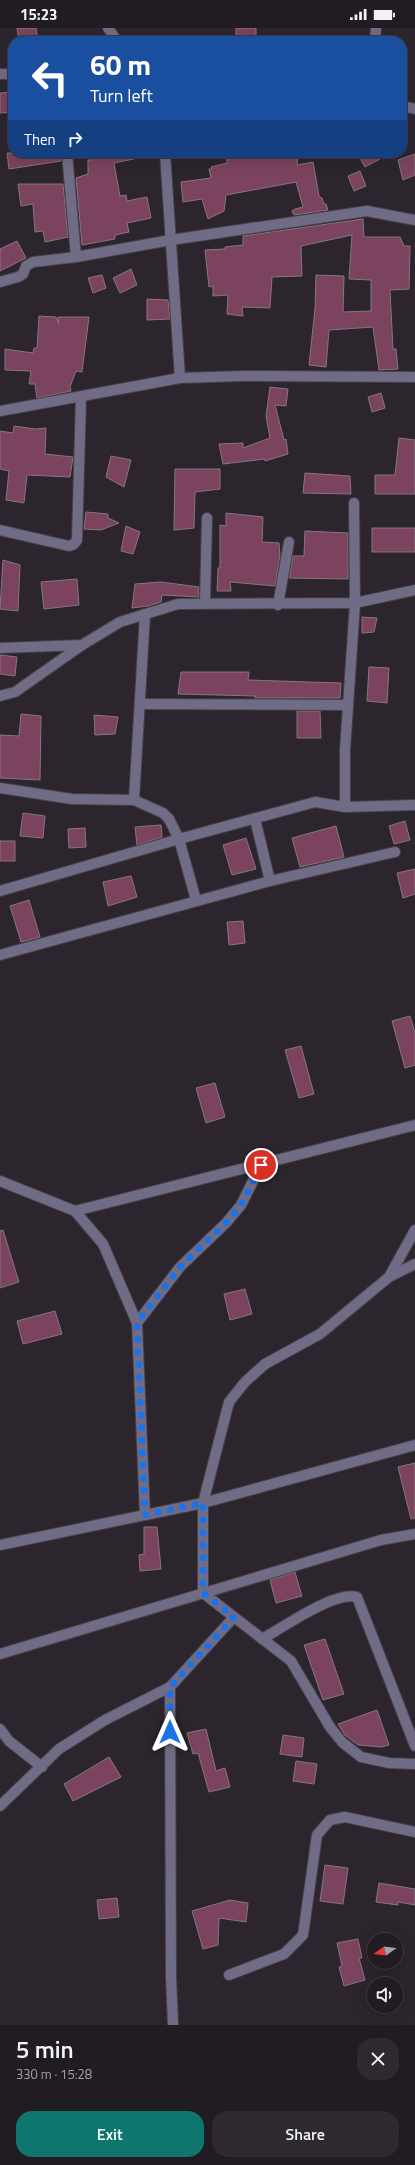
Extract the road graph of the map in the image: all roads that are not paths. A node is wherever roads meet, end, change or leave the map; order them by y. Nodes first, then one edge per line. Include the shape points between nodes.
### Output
1 (67, 158) edge
2 (165, 158) edge
3 (415, 220) edge
4 (171, 240) junction
5 (76, 257) junction
6 (0, 282) edge
7 (415, 377) edge
8 (180, 378) junction
9 (81, 398) junction
10 (0, 411) edge
11 (354, 503) dead end
12 (207, 518) dead end
13 (0, 530) edge
14 (289, 542) dead end
15 (415, 590) edge
16 (205, 602) junction
17 (355, 603) junction
18 (278, 605) junction
19 (145, 614) junction
20 (82, 646) junction
21 (0, 648) edge
22 (0, 696) edge
23 (141, 704) junction
24 (348, 705) junction
25 (0, 788) edge
26 (134, 800) junction
27 (415, 805) edge
28 (345, 806) junction
29 (255, 819) junction
30 (179, 839) junction
31 (395, 852) dead end
32 (270, 881) junction
33 (0, 891) edge
34 (196, 900) junction
35 (0, 955) edge
36 (415, 1125) edge
37 (261, 1165) junction
38 (0, 1180) edge
39 (75, 1211) junction
40 (415, 1230) edge
41 (415, 1264) edge
42 (389, 1277) junction
43 (137, 1323) junction
44 (415, 1445) edge
45 (203, 1503) junction
46 (145, 1515) junction
47 (415, 1534) edge
48 (0, 1545) edge
49 (203, 1593) junction
50 (234, 1617) junction
51 (262, 1639) junction
52 (0, 1654) edge
53 (170, 1687) junction
54 (0, 1729) edge
55 (415, 1746) edge
56 (415, 1764) edge
57 (42, 1767) junction
58 (0, 1806) edge
59 (415, 1832) edge
60 (229, 1975) dead end
61 (173, 2025) edge

1 - 5 street
2 - 4 street
3 - 4 street via 367,211
4 - 5 street
4 - 8 street
5 - 6 street via 33,262 26,266 23,274
7 - 8 street
8 - 9 street
9 - 10 street
9 - 13 street via 77,540 68,546
11 - 17 street
12 - 16 street
14 - 18 street
15 - 17 street
16 - 18 street
16 - 19 street via 178,604
17 - 18 street
17 - 24 street
19 - 20 street via 120,622
19 - 23 street
20 - 21 street
20 - 22 street via 15,692
23 - 24 street
23 - 26 street
24 - 28 street
25 - 26 street via 72,799
26 - 30 street via 166,816
27 - 28 street
28 - 29 street via 315,802
29 - 30 street
29 - 32 street
30 - 33 street
30 - 34 street
31 - 32 street
32 - 34 street
34 - 35 street
36 - 37 street
37 - 39 street
37 - 43 street via 241,1205 180,1267
38 - 39 street
39 - 43 street via 103,1244
40 - 42 street
41 - 42 street
42 - 45 street via 320,1334 265,1364 245,1382 229,1402
43 - 46 street
44 - 45 street
45 - 46 street
45 - 49 street
46 - 48 street
47 - 49 street via 381,1540
49 - 50 street
49 - 52 street
50 - 51 street
50 - 53 street
51 - 55 street via 329,1602 349,1595 357,1597
51 - 56 street via 291,1661 330,1727 342,1742 361,1757 389,1763
53 - 57 street via 105,1720 59,1749
53 - 61 street
54 - 57 street via 9,1741
57 - 58 street
59 - 60 street via 345,1817 330,1820 317,1835 303,1935 284,1954

